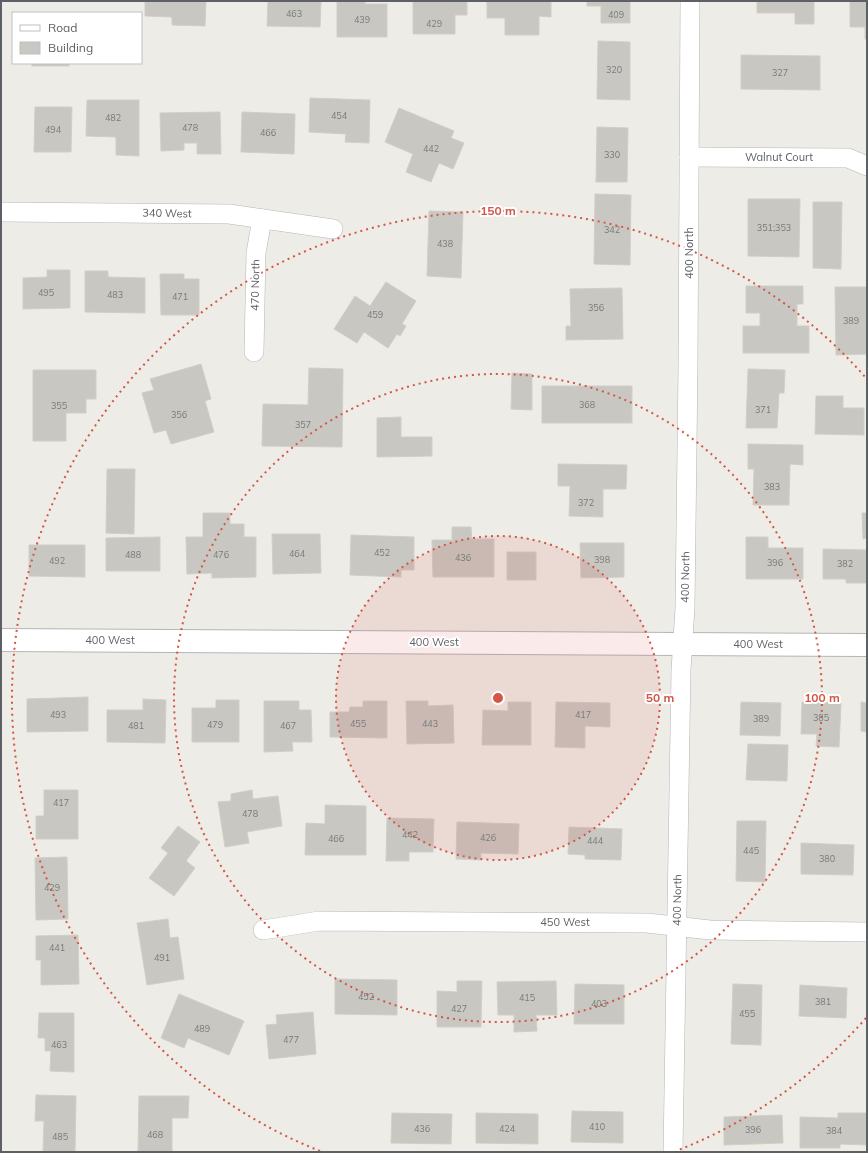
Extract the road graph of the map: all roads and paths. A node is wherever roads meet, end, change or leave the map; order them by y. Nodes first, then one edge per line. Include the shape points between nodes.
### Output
1 (690, 1) edge
2 (689, 157) junction
3 (867, 166) edge
4 (1, 212) edge
5 (262, 219) junction
6 (333, 229) dead end
7 (254, 352) dead end
8 (1, 640) edge
9 (683, 644) junction
10 (867, 645) edge
11 (677, 926) junction
12 (263, 930) dead end
13 (867, 932) edge
14 (673, 1152) edge

1 - 2 street, 400 North
2 - 3 street, Walnut Court via 848,158
2 - 9 street, 400 North
4 - 5 street, 340 West via 229,214
5 - 6 street, 340 West
5 - 7 street, 470 North via 256,253
8 - 9 street, 400 West
9 - 10 street, 400 West
9 - 11 street, 400 North
11 - 12 street, 450 West via 647,922 318,921
11 - 13 street, 450 West via 710,930
11 - 14 street, 400 North

